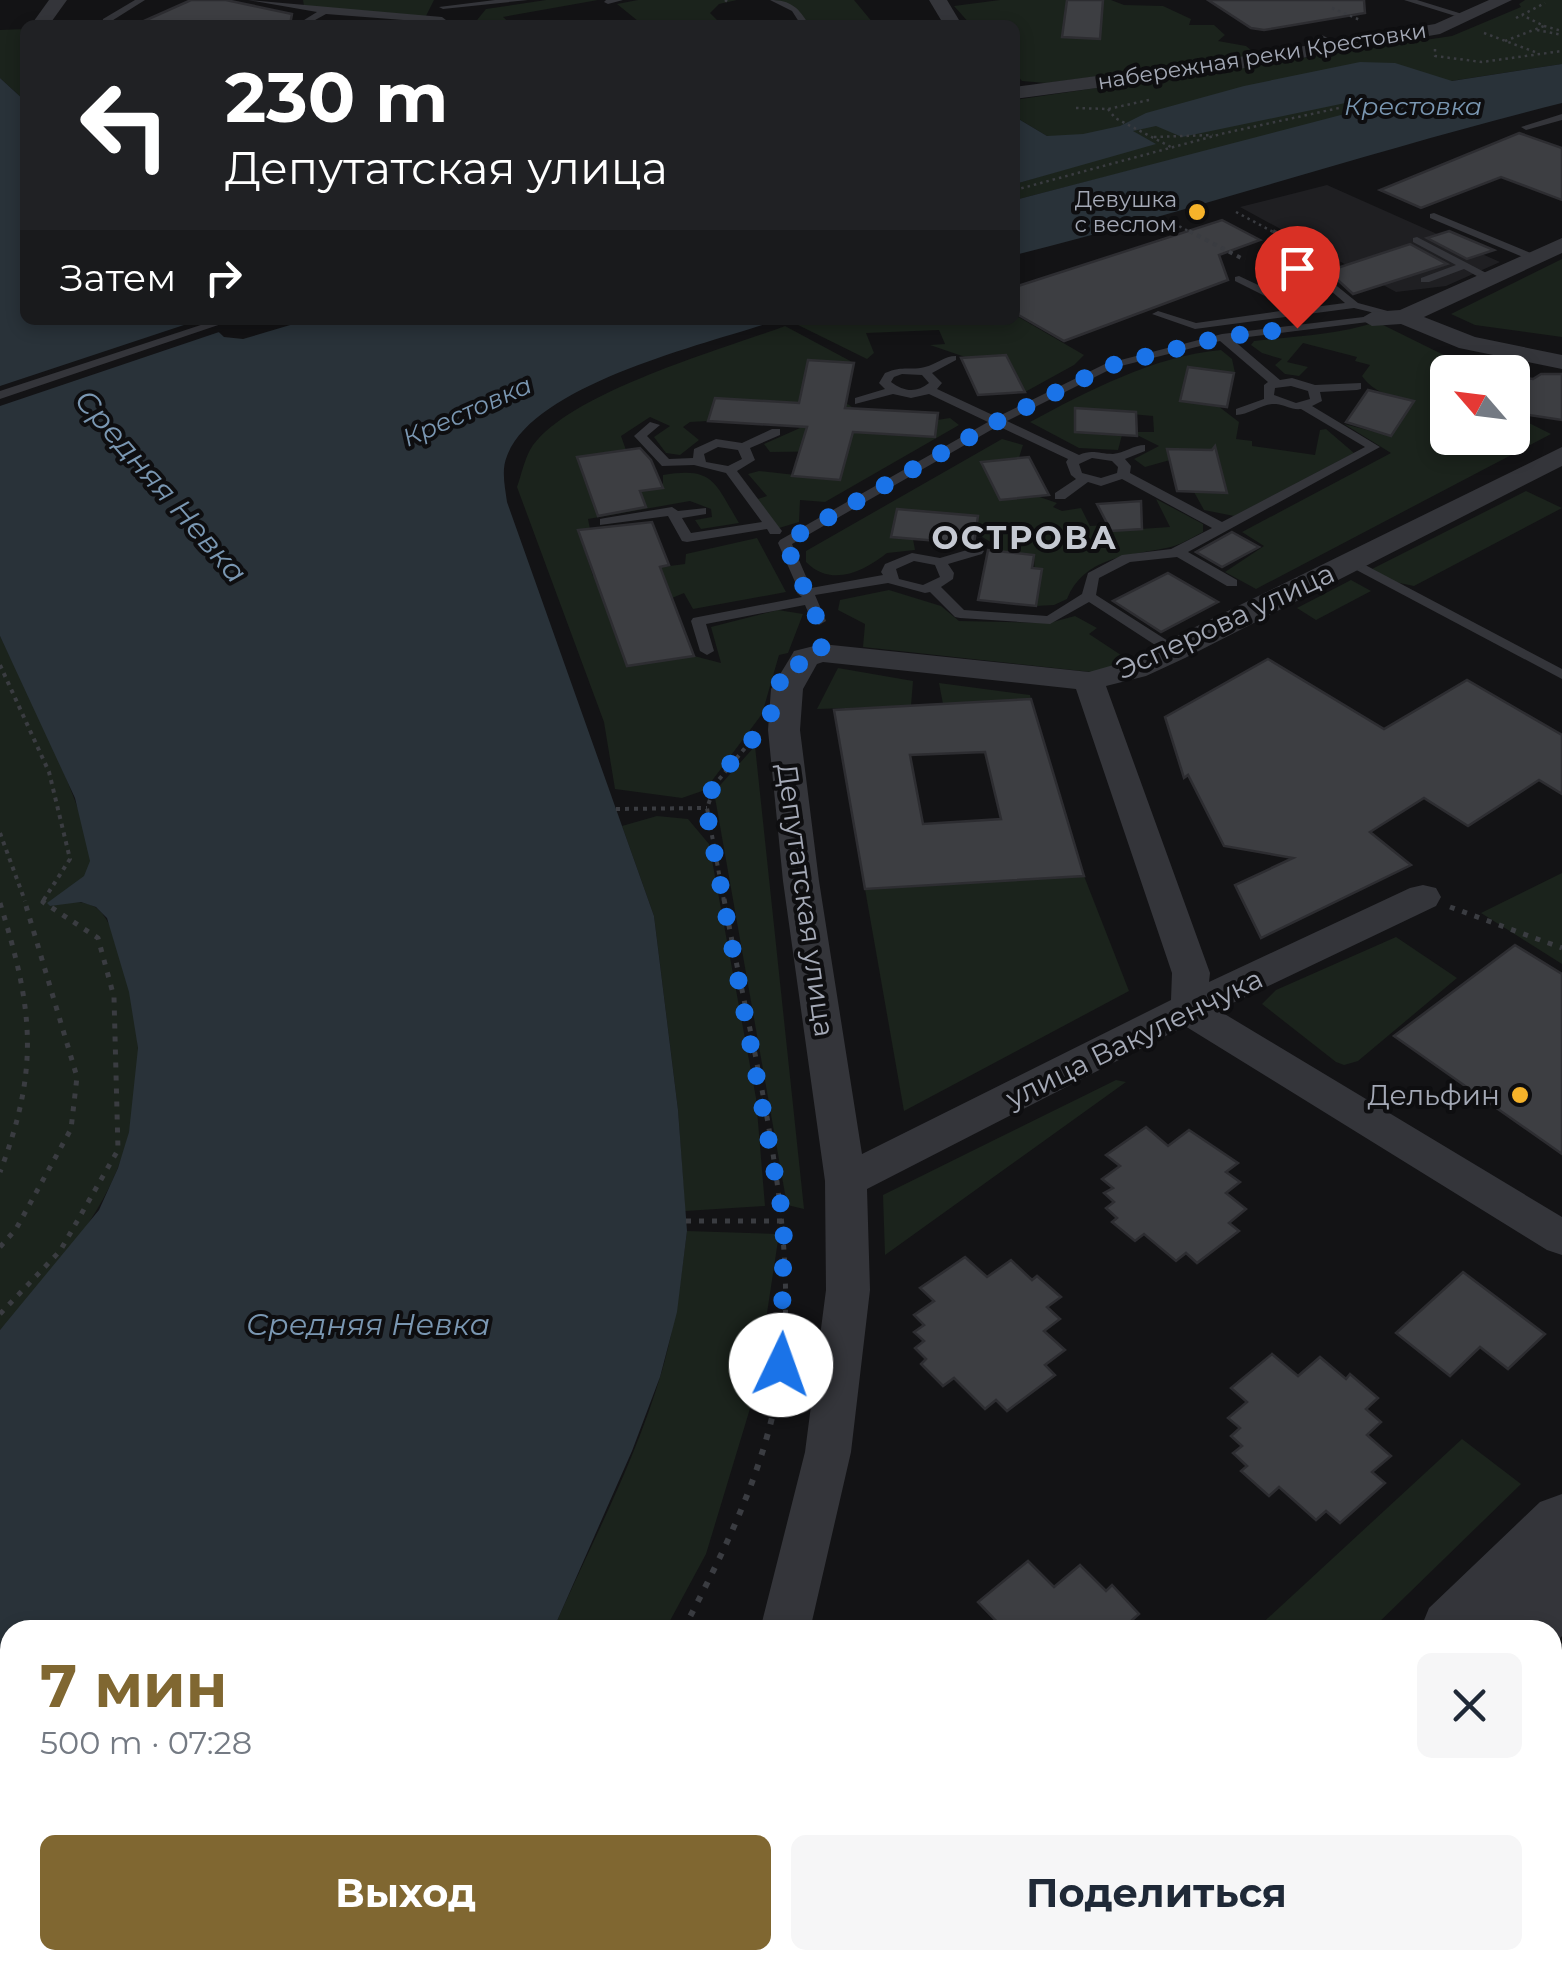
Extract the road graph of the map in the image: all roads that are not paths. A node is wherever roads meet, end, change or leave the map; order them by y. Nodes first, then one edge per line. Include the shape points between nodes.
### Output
1 (141, 0) edge
2 (252, 0) edge
3 (524, 0) edge
4 (774, 0) edge
5 (1408, 0) edge
6 (1503, 0) edge
7 (1531, 0) edge
8 (1549, 2) edge
9 (285, 3) edge
10 (443, 4) edge
11 (325, 11) junction
12 (1468, 17) junction
13 (107, 20) edge
14 (309, 20) edge
15 (421, 20) edge
16 (802, 20) edge
17 (1020, 92) edge
18 (1562, 116) edge
19 (1538, 124) junction
20 (1526, 127) dead end
21 (1562, 134) edge
22 (1434, 216) dead end
23 (1417, 240) dead end
24 (1562, 245) edge
25 (1534, 258) junction
26 (1307, 265) road end
27 (1460, 266) junction
28 (1239, 279) dead end
29 (1425, 280) dead end
30 (1490, 280) junction
31 (1363, 312) junction
32 (1288, 313) junction
33 (1158, 314) dead end
34 (1404, 317) junction
35 (212, 325) edge
36 (1222, 337) junction
37 (952, 358) dead end
38 (1562, 362) edge
39 (925, 372) junction
40 (1276, 383) junction
41 (1358, 386) dead end
42 (1314, 389) junction
43 (893, 390) junction
44 (930, 390) junction
45 (0, 395) edge
46 (1273, 400) junction
47 (859, 401) dead end
48 (1304, 406) junction
49 (1240, 412) dead end
50 (998, 421) junction
51 (654, 425) dead end
52 (776, 432) dead end
53 (742, 447) junction
54 (1142, 448) dead end
55 (1562, 455) edge
56 (1076, 458) junction
57 (1116, 458) junction
58 (697, 460) junction
59 (730, 470) junction
60 (1123, 475) junction
61 (1084, 479) junction
62 (1060, 496) dead end
63 (701, 511) dead end
64 (674, 515) junction
65 (605, 522) dead end
66 (770, 525) junction
67 (1221, 526) junction
68 (785, 542) junction
69 (1177, 551) junction
70 (977, 552) dead end
71 (940, 562) junction
72 (1352, 562) junction
73 (890, 578) junction
74 (1232, 583) dead end
75 (934, 587) junction
76 (1089, 596) junction
77 (813, 617) junction
78 (707, 651) dead end
79 (1174, 651) junction
80 (1562, 675) edge
81 (1089, 680) junction
82 (1424, 897) road end
83 (1190, 1011) junction
84 (846, 1181) junction
85 (1562, 1238) edge
86 (1562, 1522) edge
87 (1562, 1591) edge
88 (786, 1620) edge
89 (1462, 1620) edge
90 (1534, 1620) edge

1 - 13 lane
2 - 9 lane
3 - 10 lane
4 - 16 lane
5 - 12 lane
6 - 12 street, набережная реки Крестовки
7 - 8 lane
9 - 11 lane
11 - 14 lane
11 - 15 lane
12 - 17 street, набережная реки Крестовки via 1440,28
18 - 19 lane
19 - 20 lane
19 - 21 lane
22 - 25 lane
23 - 27 lane via 1460,260
24 - 25 street
25 - 30 street
26 - 31 lane
27 - 29 lane
27 - 30 lane
28 - 32 lane via 1271,295
30 - 34 street
31 - 32 lane
31 - 34 street
31 - 36 lane
32 - 33 lane via 1194,326
34 - 38 street via 1468,343
35 - 45 lane
36 - 40 lane
36 - 50 lane via 1109,366
37 - 39 lane
39 - 43 lane via 894,372 886,383
39 - 44 lane via 936,383
40 - 42 lane
40 - 46 lane via 1266,392
41 - 42 lane
42 - 48 lane via 1316,401
43 - 44 lane
43 - 47 lane
44 - 50 lane
46 - 48 lane
46 - 49 lane
48 - 67 lane via 1374,447
50 - 56 lane
50 - 68 lane
51 - 58 lane via 640,436 666,463
52 - 53 lane
53 - 58 lane via 709,445
53 - 59 lane via 750,460
54 - 57 lane
55 - 72 street, Эсперова улица
56 - 57 lane
56 - 61 lane via 1070,466
57 - 60 lane
58 - 59 lane
59 - 66 lane
60 - 61 lane
60 - 67 lane
61 - 62 lane
63 - 64 lane
64 - 65 lane
64 - 66 lane via 687,538
66 - 68 lane
67 - 69 lane
68 - 77 lane
69 - 74 lane
69 - 76 lane via 1127,558 1094,576
70 - 71 lane
71 - 73 lane via 902,558 890,567
71 - 75 lane via 946,579
72 - 79 street, Эсперова улица
72 - 80 lane
73 - 75 lane via 908,588
73 - 77 lane
75 - 76 lane via 960,614 1050,620
76 - 79 lane
77 - 78 lane via 698,621
77 - 81 street
77 - 84 street, Депутатская улица via 804,658 787,689 784,730
79 - 81 street, Эсперова улица
81 - 83 street, Эсперова улица via 1191,973
82 - 83 street, улица Вакуленчука
83 - 84 street, улица Вакуленчука
83 - 85 street
84 - 88 street, Депутатская улица via 848,1290 828,1452
86 - 89 street
87 - 90 street

